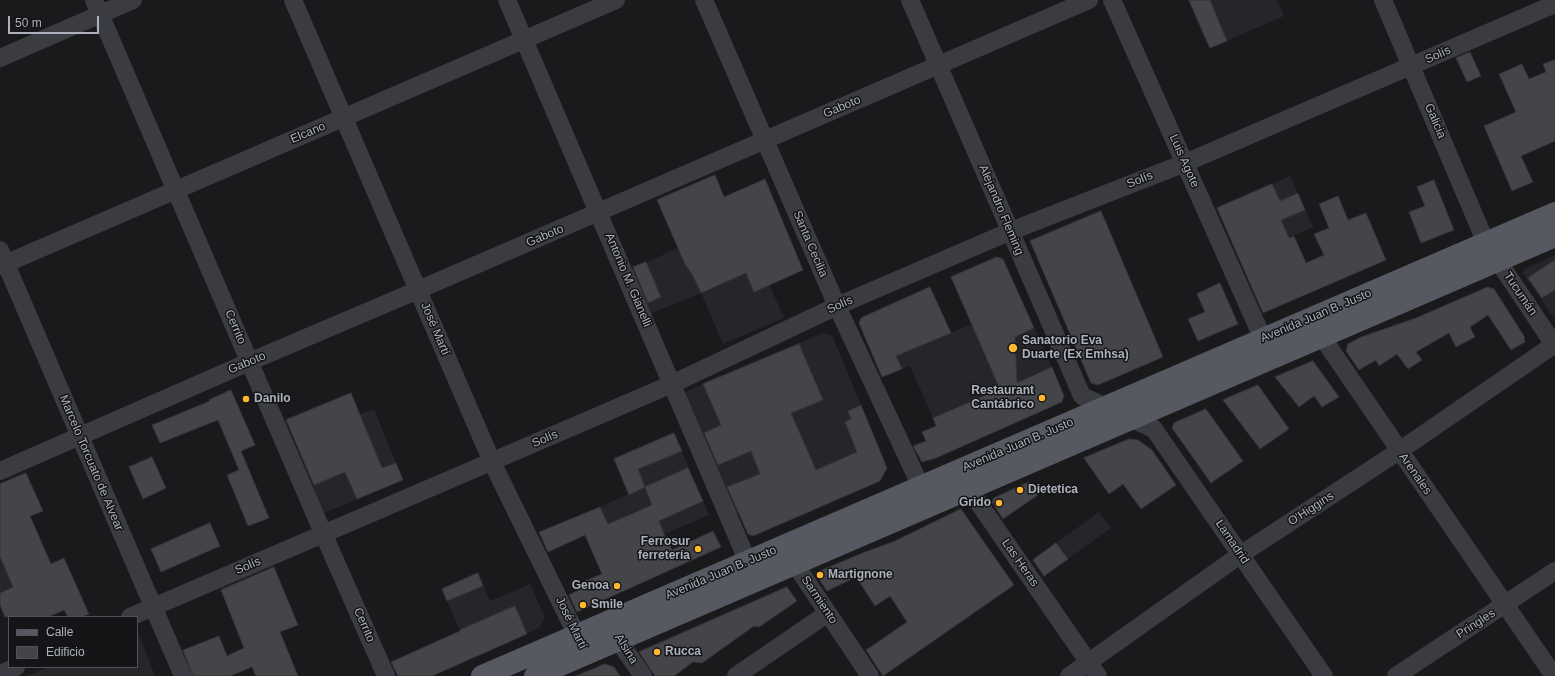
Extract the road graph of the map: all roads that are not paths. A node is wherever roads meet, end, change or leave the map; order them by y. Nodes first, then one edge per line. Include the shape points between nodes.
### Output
1 (133, 0) edge
2 (293, 0) edge
3 (507, 0) edge
4 (704, 0) edge
5 (910, 0) edge
6 (1089, 0) edge
7 (1112, 0) edge
8 (1383, 0) edge
9 (608, 1) edge
10 (1555, 4) edge
11 (97, 7) edge
12 (524, 40) junction
13 (0, 58) edge
14 (938, 65) junction
15 (1412, 66) junction
16 (344, 118) junction
17 (765, 140) junction
18 (1184, 163) junction
19 (176, 190) junction
20 (598, 212) junction
21 (1555, 213) edge
22 (1010, 231) junction
23 (1555, 236) edge
24 (1486, 243) junction
25 (2, 260) edge
26 (1498, 261) junction
27 (418, 290) junction
28 (837, 306) junction
29 (1258, 330) junction
30 (1322, 337) junction
31 (1555, 345) edge
32 (249, 362) junction
33 (672, 384) junction
34 (1106, 407) junction
35 (1131, 419) junction
36 (80, 437) junction
37 (1399, 451) junction
38 (492, 462) junction
39 (0, 471) edge
40 (921, 486) junction
41 (969, 489) junction
42 (323, 533) junction
43 (1240, 555) junction
44 (748, 562) junction
45 (795, 564) junction
46 (1555, 571) edge
47 (1505, 605) junction
48 (153, 607) junction
49 (828, 613) junction
50 (132, 616) edge
51 (614, 631) junction
52 (576, 635) junction
53 (586, 654) junction
54 (14, 668) edge
55 (1093, 669) edge
56 (0, 674) edge
57 (183, 676) edge
58 (386, 676) edge
59 (482, 676) edge
60 (535, 676) edge
61 (643, 676) edge
62 (736, 676) edge
63 (870, 676) edge
64 (1069, 676) edge
65 (1324, 676) edge
66 (1396, 676) edge
67 (1554, 676) edge

1 - 11 street
2 - 16 street, José Martí
3 - 12 street, Antonio M. Gianelli
4 - 17 street, Santa Cecilia
5 - 14 street, Alejandro Fleming
6 - 14 street, Gaboto
7 - 18 street, Luis Agote
8 - 15 street, Galicia
9 - 12 street, Elcano
10 - 15 street, Solís
11 - 13 street
11 - 19 street, Cerrito
12 - 16 street, Elcano
12 - 20 street, Antonio M. Gianelli
14 - 17 street, Gaboto
14 - 22 street, Alejandro Fleming
15 - 18 street, Solís
15 - 24 street, Galicia
16 - 19 street, Elcano
16 - 27 street, José Martí
17 - 20 street, Gaboto
17 - 28 street, Santa Cecilia
18 - 22 street, Solís
18 - 29 street, Luis Agote
19 - 25 street, Elcano
19 - 32 street, Cerrito
20 - 27 street, Gaboto
20 - 33 street, Antonio M. Gianelli
21 - 24 main road, Avenida Juan B. Justo
22 - 28 street, Solís
22 - 34 street, Alejandro Fleming via 1082,396
23 - 26 main road, Avenida Juan B. Justo
24 - 26 street, Tucumán
24 - 29 main road, Avenida Juan B. Justo
25 - 36 street, Marcelo Torcuato de Alvear
26 - 30 main road, Avenida Juan B. Justo
26 - 31 street, Tucumán
27 - 32 street, Gaboto
27 - 38 street, José Martí
28 - 33 street, Solís
28 - 40 street, Santa Cecilia
29 - 30 street
29 - 34 main road, Avenida Juan B. Justo
30 - 35 main road, Avenida Juan B. Justo
30 - 37 street, Arenales
31 - 37 street, O'Higgins
32 - 36 street, Gaboto
32 - 42 street, Cerrito
33 - 38 street, Solís
33 - 44 street, Antonio M. Gianelli
34 - 35 street, Alejandro Fleming
34 - 40 main road, Avenida Juan B. Justo
35 - 41 main road, Avenida Juan B. Justo
35 - 43 street, Lamadrid via 1154,429
36 - 39 street, Gaboto
36 - 48 street, Marcelo Torcuato de Alvear
37 - 43 street, O'Higgins
37 - 47 street, Arenales
38 - 42 street, Solís
38 - 52 street, José Martí
40 - 41 street
40 - 44 main road, Avenida Juan B. Justo
41 - 45 main road, Avenida Juan B. Justo
41 - 55 street, Las Heras
42 - 48 street, Solís
42 - 58 street, Cerrito
43 - 55 street, O'Higgins
43 - 65 street, Lamadrid
44 - 45 street, Sarmiento
44 - 51 main road, Avenida Juan B. Justo
45 - 49 street, Sarmiento
45 - 51 main road, Avenida Juan B. Justo
46 - 47 street, Pringles
47 - 66 street, Pringles
47 - 67 street, Arenales
48 - 50 street, Solís
48 - 57 street, Marcelo Torcuato de Alvear
49 - 62 street
49 - 63 street, Sarmiento
51 - 52 main road, Avenida Juan B. Justo
51 - 53 main road, Avenida Juan B. Justo
51 - 61 street, Alsina
52 - 53 street, José Martí
52 - 59 main road, Avenida Juan B. Justo
53 - 60 main road, Avenida Juan B. Justo
54 - 56 street
55 - 64 street, O'Higgins

